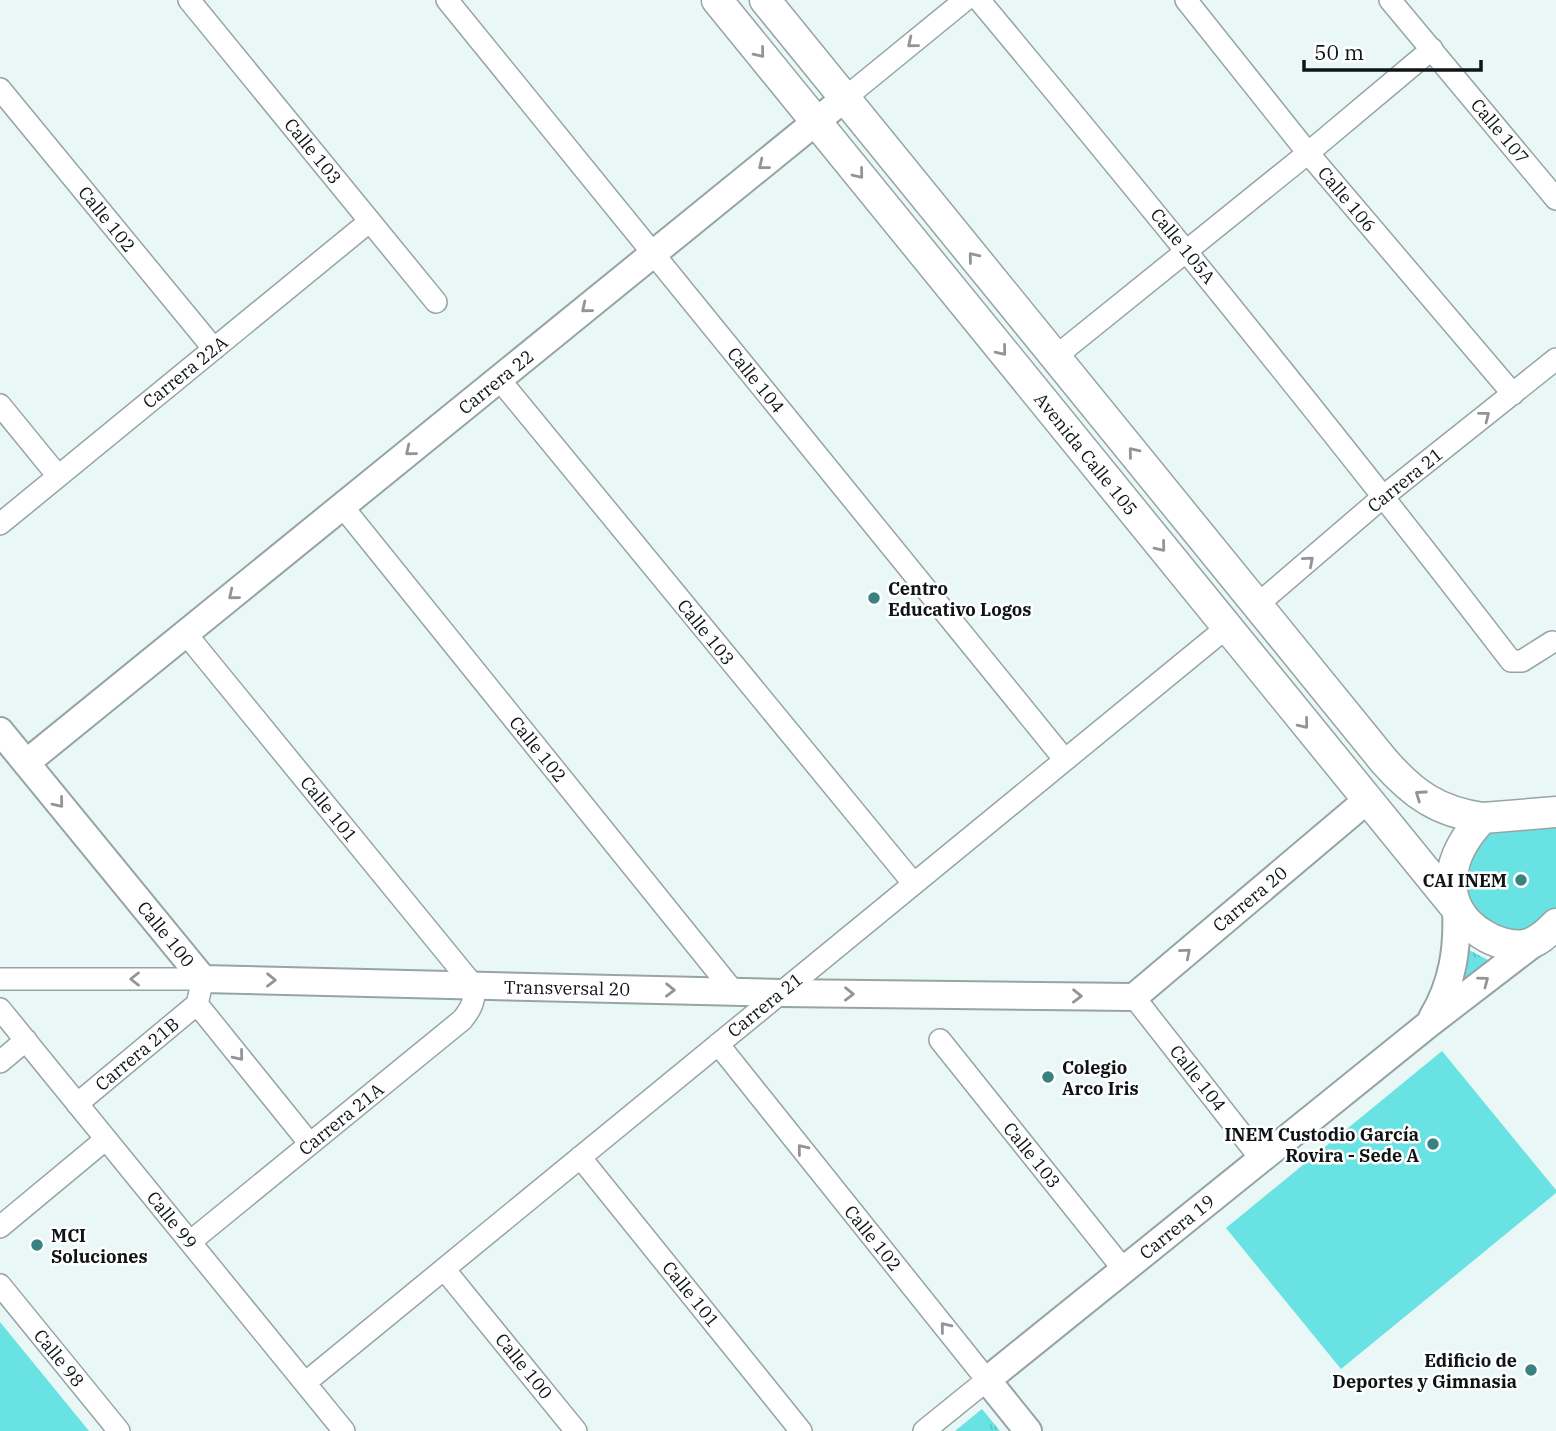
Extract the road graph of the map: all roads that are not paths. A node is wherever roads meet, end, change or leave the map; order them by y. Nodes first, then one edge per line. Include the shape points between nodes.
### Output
1 (189, 0) edge
2 (447, 0) edge
3 (717, 0) edge
4 (765, 0) edge
5 (965, 0) edge
6 (979, 0) edge
7 (1186, 0) edge
8 (1390, 0) edge
9 (1432, 49) junction
10 (0, 89) edge
11 (845, 98) junction
12 (816, 121) junction
13 (1308, 153) junction
14 (1556, 199) edge
15 (370, 221) junction
16 (1187, 250) junction
17 (653, 254) junction
18 (436, 302) dead end
19 (214, 349) junction
20 (1055, 356) junction
21 (1556, 359) edge
22 (499, 379) junction
23 (1513, 394) junction
24 (0, 405) edge
25 (58, 476) junction
26 (1384, 496) junction
27 (342, 506) junction
28 (0, 524) edge
29 (1257, 605) junction
30 (1226, 628) junction
31 (186, 634) junction
32 (1552, 642) dead end
33 (0, 731) edge
34 (1065, 761) junction
35 (26, 763) junction
36 (1366, 801) junction
37 (1556, 812) edge
38 (1483, 818) junction
39 (914, 884) junction
40 (1456, 908) junction
41 (1548, 931) edge
42 (0, 979) edge
43 (473, 985) junction
44 (200, 991) junction
45 (734, 992) junction
46 (781, 993) junction
47 (1134, 997) junction
48 (0, 1009) edge
49 (1430, 1023) junction
50 (26, 1040) junction
51 (940, 1040) dead end
52 (718, 1044) junction
53 (0, 1062) edge
54 (78, 1104) junction
55 (106, 1139) junction
56 (310, 1144) junction
57 (580, 1157) junction
58 (1261, 1159) junction
59 (0, 1227) edge
60 (190, 1242) junction
61 (444, 1269) junction
62 (1124, 1270) junction
63 (0, 1284) edge
64 (987, 1380) junction
65 (304, 1383) junction
66 (119, 1431) edge
67 (344, 1431) edge
68 (576, 1431) edge
69 (802, 1431) edge
70 (924, 1431) edge
71 (1028, 1431) edge

1 - 15 street, Calle 103
2 - 17 street, Calle 104
3 -> 12 main road, Avenida Calle 105
4 - 11 main road
5 -> 11 street, Carrera 22
6 - 16 street, Calle 105A
7 - 13 street, Calle 106
8 - 9 street, Calle 107
9 - 13 street
9 - 14 street, Calle 107
10 - 19 street, Calle 102
11 - 12 street, Carrera 22
20 -> 11 main road
12 -> 17 street, Carrera 22
12 -> 30 main road, Avenida Calle 105
13 - 16 street
13 - 23 street, Calle 106
15 - 18 street, Calle 103
15 - 19 street, Carrera 22A
16 - 20 street
16 - 26 street, Calle 105A
17 -> 22 street, Carrera 22
17 - 34 street, Calle 104
19 - 25 street, Carrera 22A
29 -> 20 main road
21 - 23 street, Carrera 21
22 -> 27 street, Carrera 22
22 - 39 street, Calle 103
26 -> 23 street, Carrera 21
24 - 25 street
25 - 28 street, Carrera 22A
29 -> 26 street, Carrera 21
26 - 32 street, Calle 105A via 1511,661 1522,661
27 -> 31 street, Carrera 22
27 - 45 street, Calle 102
38 -> 29 main road via 1445,809 1403,783
30 - 34 street, Carrera 21
30 -> 36 main road, Avenida Calle 105
31 - 35 street, Carrera 22
31 - 43 street, Calle 101
33 - 35 street, Calle 100
34 - 39 street, Carrera 21
35 -> 44 street, Calle 100
36 - 40 main road, Avenida Calle 105
47 -> 36 street, Carrera 20
37 - 38 main road
38 - 40 main road via 1455,859
39 - 46 street, Carrera 21
40 - 41 main road, Avenida Calle 105 via 1472,927 1513,945 1525,945
40 - 49 street, Carrera 19 via 1452,973
49 -> 41 street, Carrera 19
44 -> 42 street, Transversal 20
44 -> 43 street, Transversal 20
43 -> 45 street, Transversal 20
43 - 56 street, Carrera 21A via 474,1001 462,1020
44 - 54 street, Carrera 21B
44 -> 56 street, Calle 100
45 - 46 street, Transversal 20
46 -> 47 street, Transversal 20
46 - 52 street, Carrera 21
47 - 58 street, Calle 104
48 - 50 street, Calle 99
49 - 58 street, Carrera 19
50 - 53 street
50 - 54 street, Calle 99
51 - 62 street, Calle 103
52 - 57 street, Carrera 21
64 -> 52 street, Calle 102
54 - 55 street, Calle 99
55 - 59 street
55 - 60 street, Calle 99
56 - 60 street, Carrera 21A
57 - 61 street, Carrera 21
57 - 69 street, Calle 101
58 - 62 street, Carrera 19
60 - 65 street, Calle 99
61 - 65 street, Carrera 21
61 - 68 street, Calle 100
62 - 64 street, Carrera 19
63 - 66 street, Calle 98
64 - 70 street, Carrera 19
64 - 71 street, Calle 102
65 - 67 street, Calle 99

